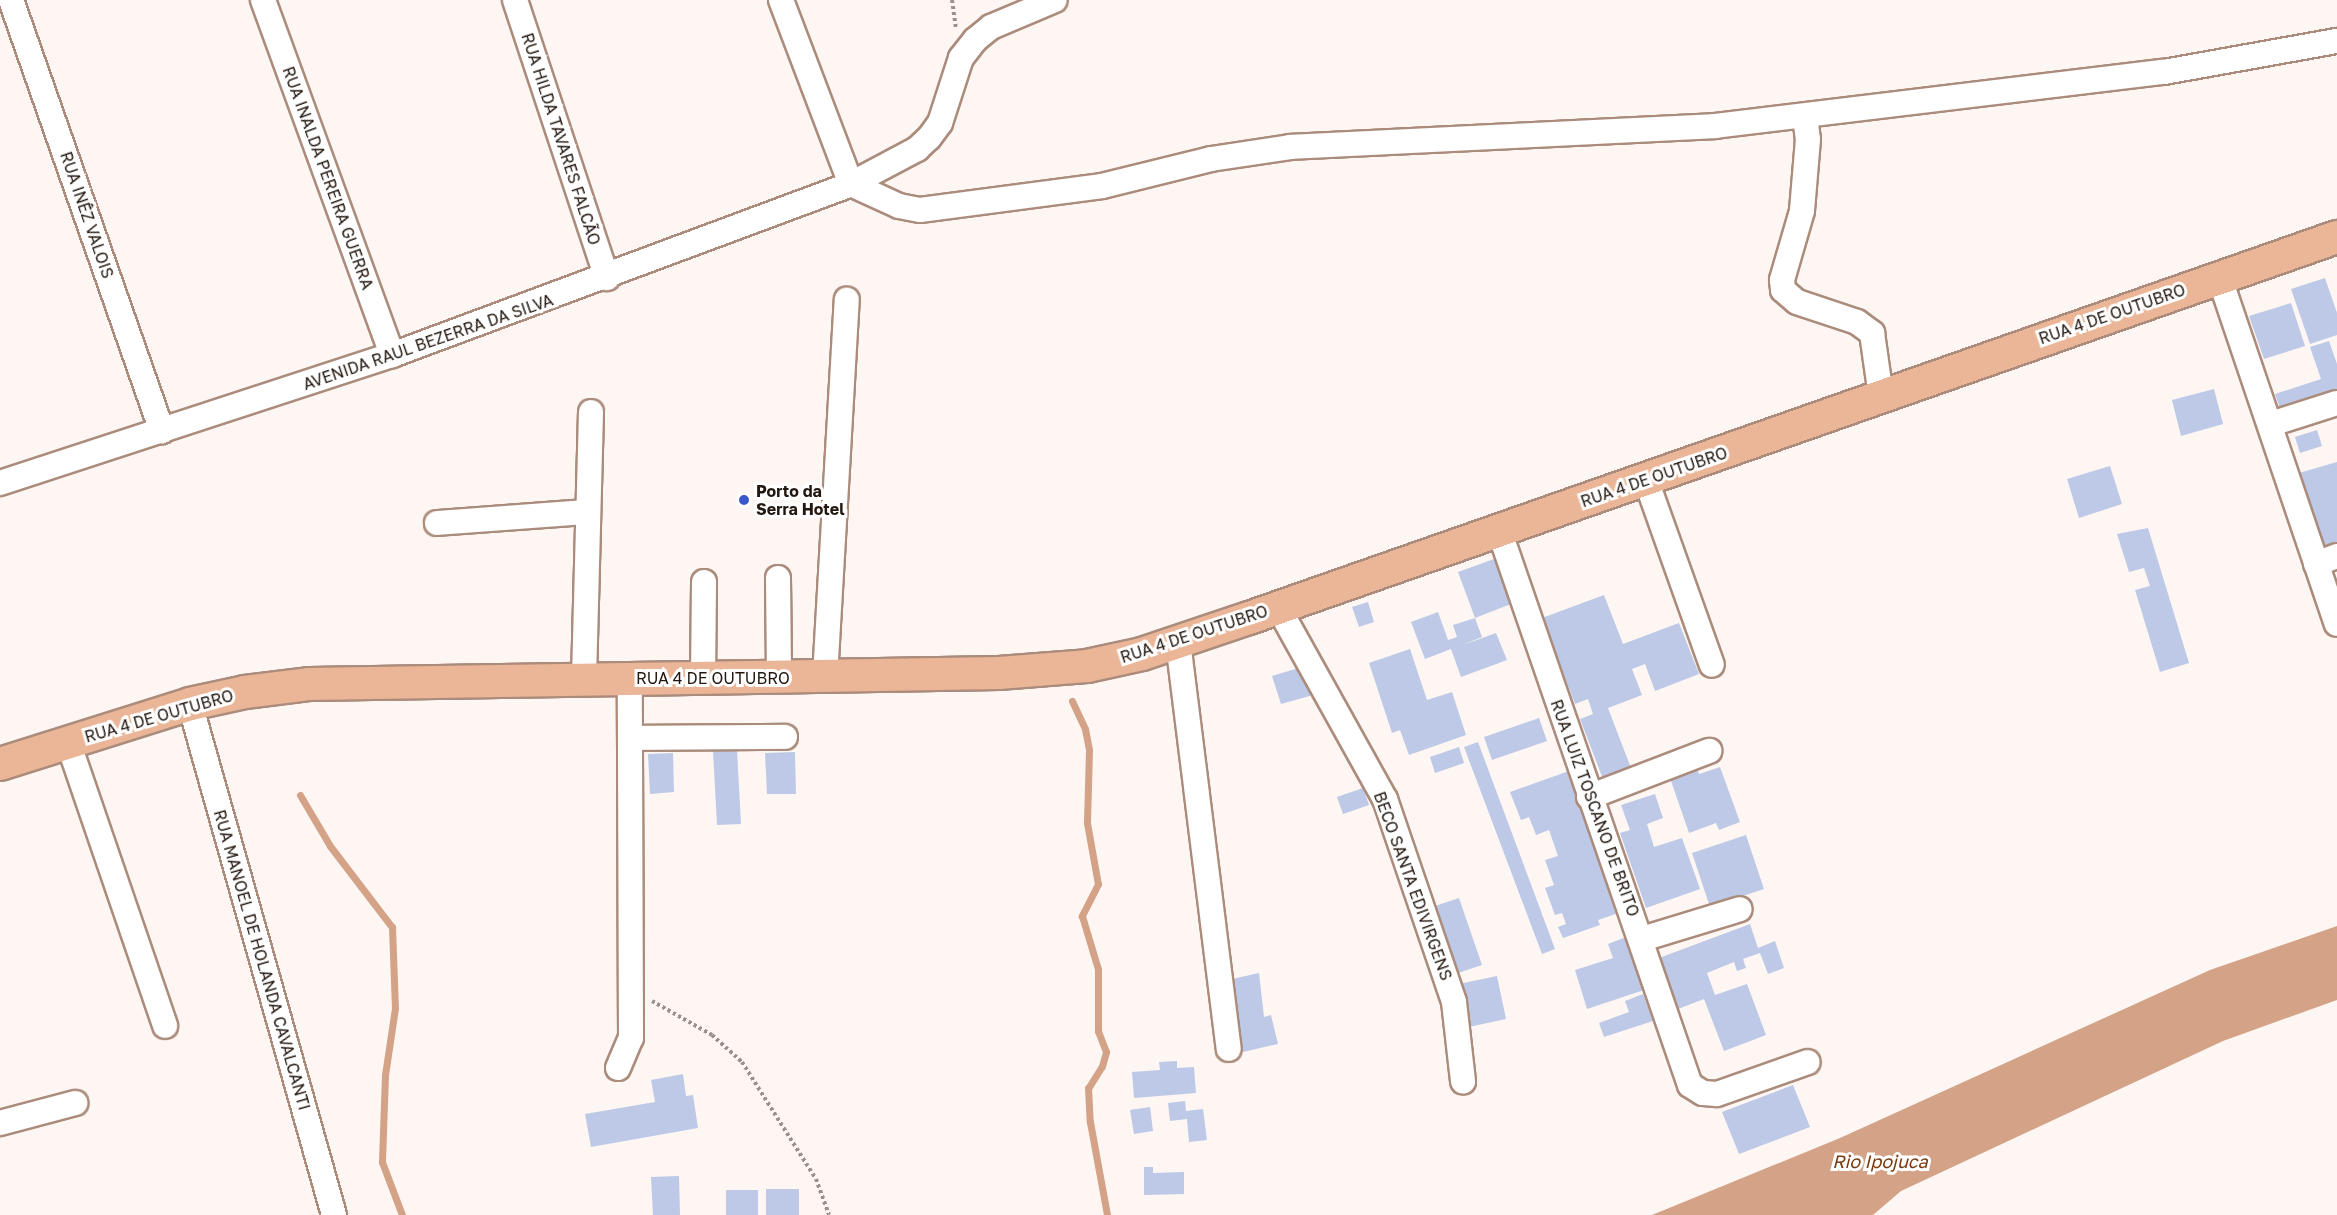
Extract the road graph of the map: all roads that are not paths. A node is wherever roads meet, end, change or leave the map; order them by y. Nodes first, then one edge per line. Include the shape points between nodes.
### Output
1 (11, 0) edge
2 (263, 0) edge
3 (515, 0) edge
4 (781, 0) edge
5 (1055, 0) edge
6 (2337, 41) edge
7 (1805, 116) junction
8 (851, 184) junction
9 (2337, 237) edge
10 (2219, 276) junction
11 (606, 278) junction
12 (847, 300) dead end
13 (392, 355) junction
14 (1881, 396) junction
15 (2337, 403) edge
16 (591, 412) dead end
17 (2271, 424) junction
18 (162, 431) junction
19 (1646, 480) junction
20 (0, 483) edge
21 (588, 512) junction
22 (437, 523) dead end
23 (1499, 530) junction
24 (2326, 560) edge
25 (778, 578) dead end
26 (704, 582) dead end
27 (1278, 607) junction
28 (2337, 624) edge
29 (1178, 642) junction
30 (1712, 665) dead end
31 (825, 677) junction
32 (779, 678) junction
33 (584, 679) junction
34 (630, 679) junction
35 (703, 680) junction
36 (190, 704) junction
37 (785, 737) dead end
38 (631, 738) junction
39 (68, 742) junction
40 (1709, 751) dead end
41 (0, 764) edge
42 (1589, 797) junction
43 (1740, 909) dead end
44 (1642, 939) junction
45 (165, 1026) dead end
46 (1229, 1049) dead end
47 (1808, 1062) dead end
48 (618, 1068) dead end
49 (1463, 1081) dead end
50 (75, 1103) dead end
51 (0, 1123) edge
52 (334, 1215) edge

1 - 18 street, RUA INÊZ VALOIS
2 - 13 street, RUA INALDA PEREIRA GUERRA
3 - 11 street, RUA HILDA TAVARES FALCÃO
4 - 8 street
5 - 8 street, AVENIDA RAUL BEZERRA DA SILVA via 991,27 975,40 961,58 940,123 929,138 917,149
6 - 7 street via 2164,72
7 - 8 street via 1715,126 1290,147 1211,159 1102,186 920,210 899,206
7 - 14 street via 1808,139 1802,211 1782,280 1783,291 1788,298 1857,322 1872,333
8 - 11 street, AVENIDA RAUL BEZERRA DA SILVA
9 - 10 main road, RUA 4 DE OUTUBRO
10 - 14 main road, RUA 4 DE OUTUBRO
10 - 17 street
11 - 13 street, AVENIDA RAUL BEZERRA DA SILVA
12 - 31 street
13 - 18 street, AVENIDA RAUL BEZERRA DA SILVA
14 - 19 main road, RUA 4 DE OUTUBRO
15 - 17 street
16 - 21 street
17 - 24 street
18 - 20 street, AVENIDA RAUL BEZERRA DA SILVA
19 - 23 main road, RUA 4 DE OUTUBRO
19 - 30 street
21 - 22 street
21 - 33 street
23 - 27 main road, RUA 4 DE OUTUBRO
23 - 42 street, RUA LUIZ TOSCANO DE BRITO
24 - 28 street
25 - 32 street
26 - 35 street
27 - 29 main road, RUA 4 DE OUTUBRO
27 - 49 street, BECO SANTA EDIVIRGENS via 1385,799 1454,1002
29 - 31 main road, RUA 4 DE OUTUBRO via 1087,666 999,674
29 - 46 street
31 - 32 main road, RUA 4 DE OUTUBRO
32 - 35 main road, RUA 4 DE OUTUBRO
33 - 34 main road, RUA 4 DE OUTUBRO
33 - 36 main road, RUA 4 DE OUTUBRO via 309,684
34 - 35 main road, RUA 4 DE OUTUBRO
34 - 38 street
36 - 39 main road, RUA 4 DE OUTUBRO
36 - 52 street, RUA MANOEL DE HOLANDA CAVALCANTI
37 - 38 street
38 - 48 street via 631,1038
39 - 41 main road, RUA 4 DE OUTUBRO
39 - 45 street
40 - 42 street
42 - 44 street, RUA LUIZ TOSCANO DE BRITO
43 - 44 street
44 - 47 street, RUA LUIZ TOSCANO DE BRITO via 1690,1085 1703,1093 1717,1094
50 - 51 street

